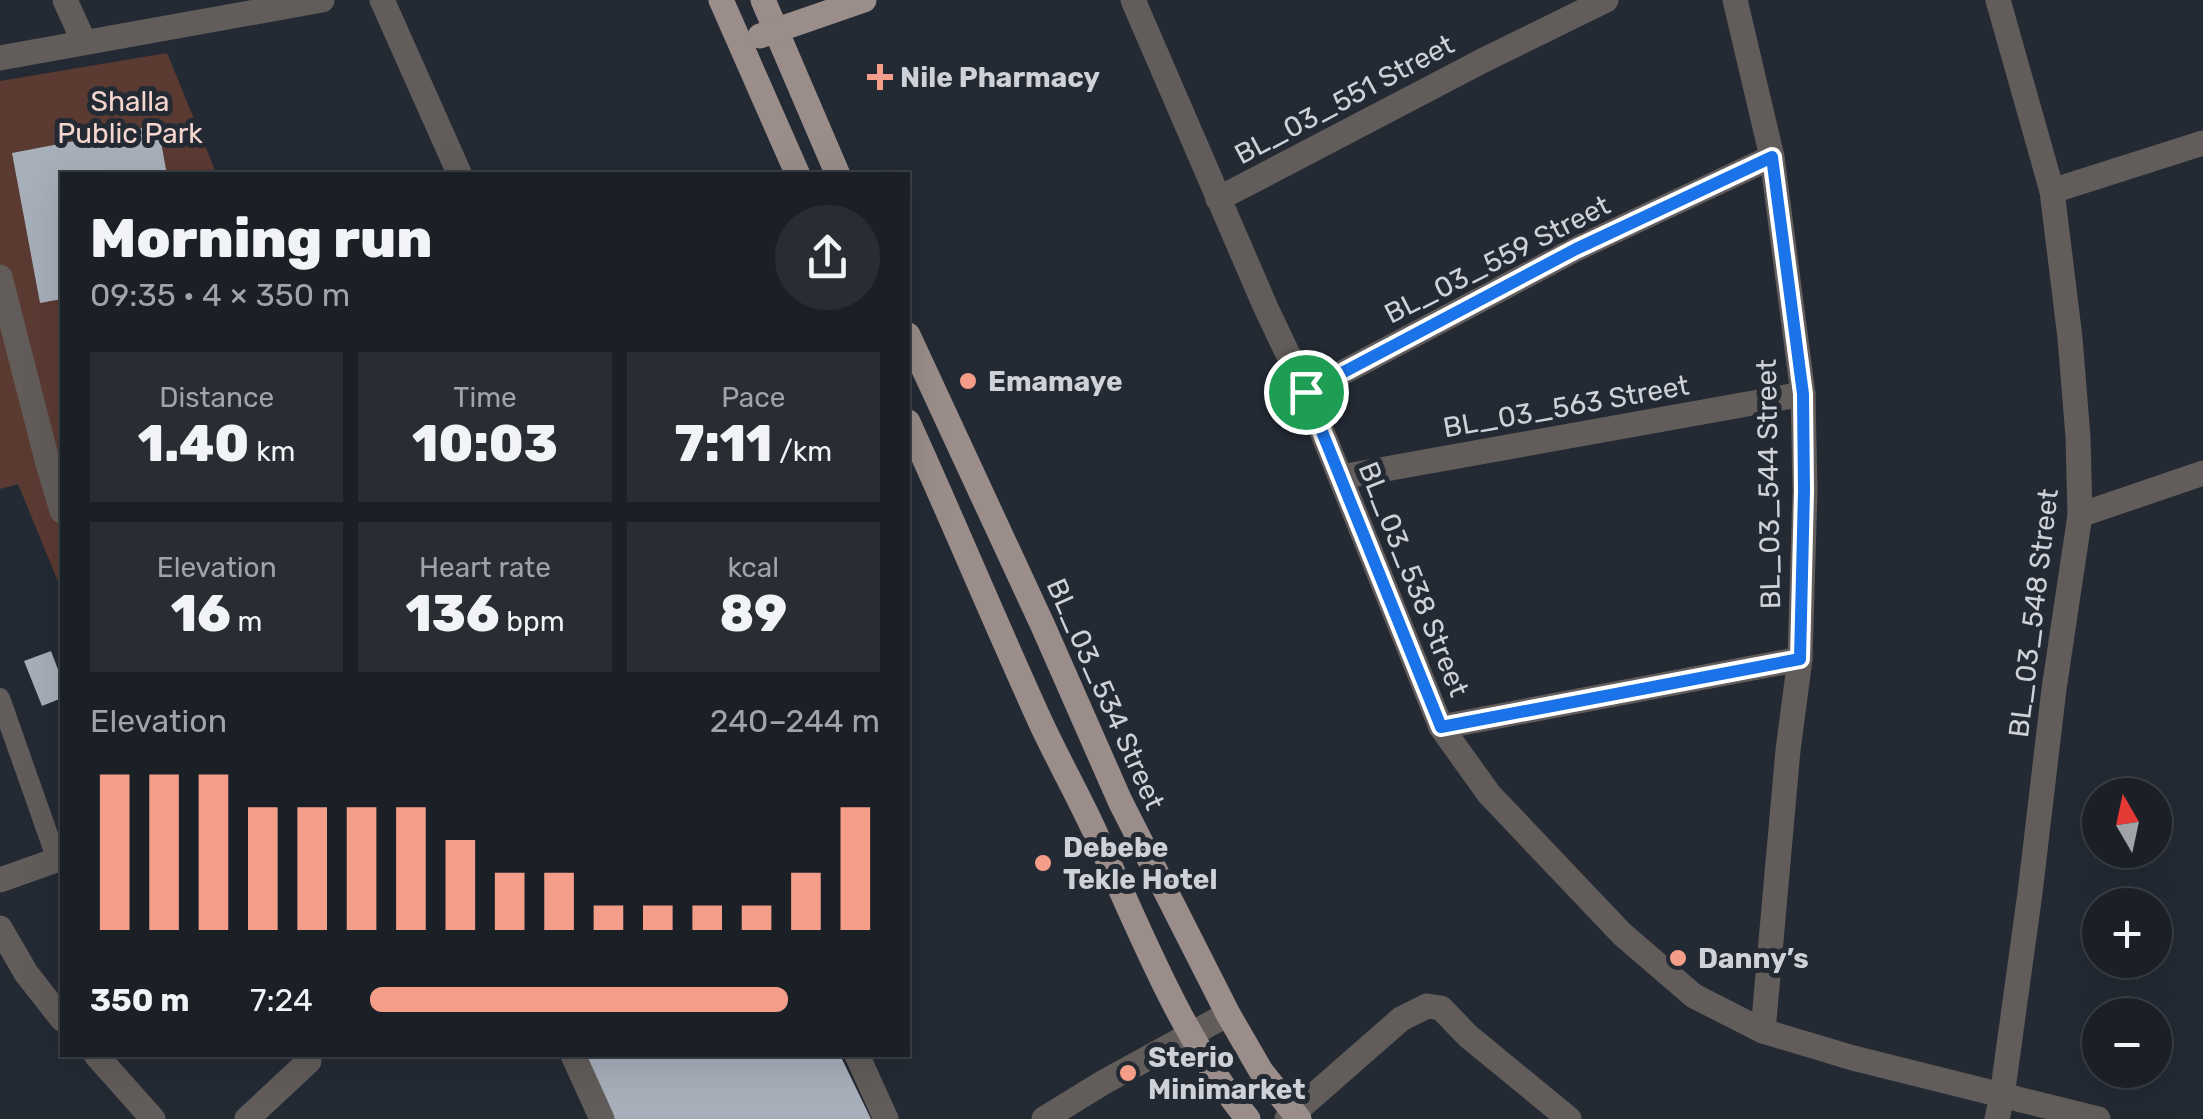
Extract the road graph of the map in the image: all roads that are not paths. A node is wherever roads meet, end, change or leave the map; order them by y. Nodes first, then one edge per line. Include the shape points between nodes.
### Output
1 (65, 0) edge
2 (322, 0) edge
3 (382, 0) edge
4 (722, 0) edge
5 (763, 0) edge
6 (864, 0) edge
7 (1133, 0) edge
8 (1606, 0) edge
9 (1735, 0) edge
10 (1998, 0) edge
11 (776, 30) junction
12 (84, 42) junction
13 (739, 42) junction
14 (0, 58) edge
15 (2203, 143) edge
16 (1772, 157) junction
17 (459, 172) edge
18 (797, 172) edge
19 (837, 172) edge
20 (2052, 191) junction
21 (1218, 199) junction
22 (0, 277) edge
23 (910, 339) edge
24 (1306, 392) junction
25 (1803, 394) junction
26 (910, 426) edge
27 (2203, 473) edge
28 (1341, 477) junction
29 (60, 503) edge
30 (2080, 515) junction
31 (1043, 626) junction
32 (1007, 642) junction
33 (1800, 659) junction
34 (0, 698) edge
35 (1441, 727) junction
36 (60, 859) edge
37 (0, 880) edge
38 (0, 928) edge
39 (1228, 1014) junction
40 (60, 1015) edge
41 (1763, 1031) junction
42 (1191, 1032) junction
43 (98, 1057) edge
44 (574, 1057) edge
45 (857, 1057) edge
46 (309, 1061) dead end
47 (1999, 1108) edge
48 (1293, 1117) edge
49 (153, 1119) edge
50 (247, 1119) edge
51 (602, 1119) edge
52 (886, 1119) edge
53 (1044, 1119) edge
54 (1248, 1119) edge
55 (1568, 1119) edge
56 (2098, 1119) edge

1 - 12 street
2 - 12 street
3 - 17 street
4 - 13 main road
5 - 11 main road
6 - 11 main road
7 - 21 street, BL_03_538 Street
8 - 21 street, BL_03_551 Street
9 - 16 street, BL_03_544 Street
10 - 20 street, BL_03_548 Street
11 - 13 main road
11 - 19 main road
12 - 14 street
13 - 18 main road
15 - 20 street
16 - 24 street, BL_03_559 Street via 1576,249
16 - 25 street, BL_03_544 Street
20 - 30 street, BL_03_548 Street via 2070,338
21 - 24 street, BL_03_538 Street
22 - 29 street
23 - 31 main road, BL_03_534 Street
24 - 28 street, BL_03_538 Street
25 - 28 street, BL_03_563 Street
25 - 33 street, BL_03_544 Street
26 - 32 main road
27 - 30 street
28 - 35 street, BL_03_538 Street
30 - 47 street, BL_03_548 Street
31 - 32 main road
31 - 39 main road, BL_03_534 Street via 1120,801
32 - 42 main road
33 - 35 street
33 - 41 street, BL_03_544 Street
34 - 36 lane
35 - 41 street, BL_03_538 Street via 1490,794 1622,934 1694,996
36 - 37 street
38 - 40 street
39 - 42 street
39 - 48 main road, BL_03_534 Street
41 - 47 street, BL_03_538 Street
42 - 53 street
42 - 54 main road
43 - 49 street
44 - 51 street
45 - 52 street
46 - 50 street
47 - 56 street, BL_03_538 Street
48 - 55 street via 1401,1019 1427,1006 1441,1008

